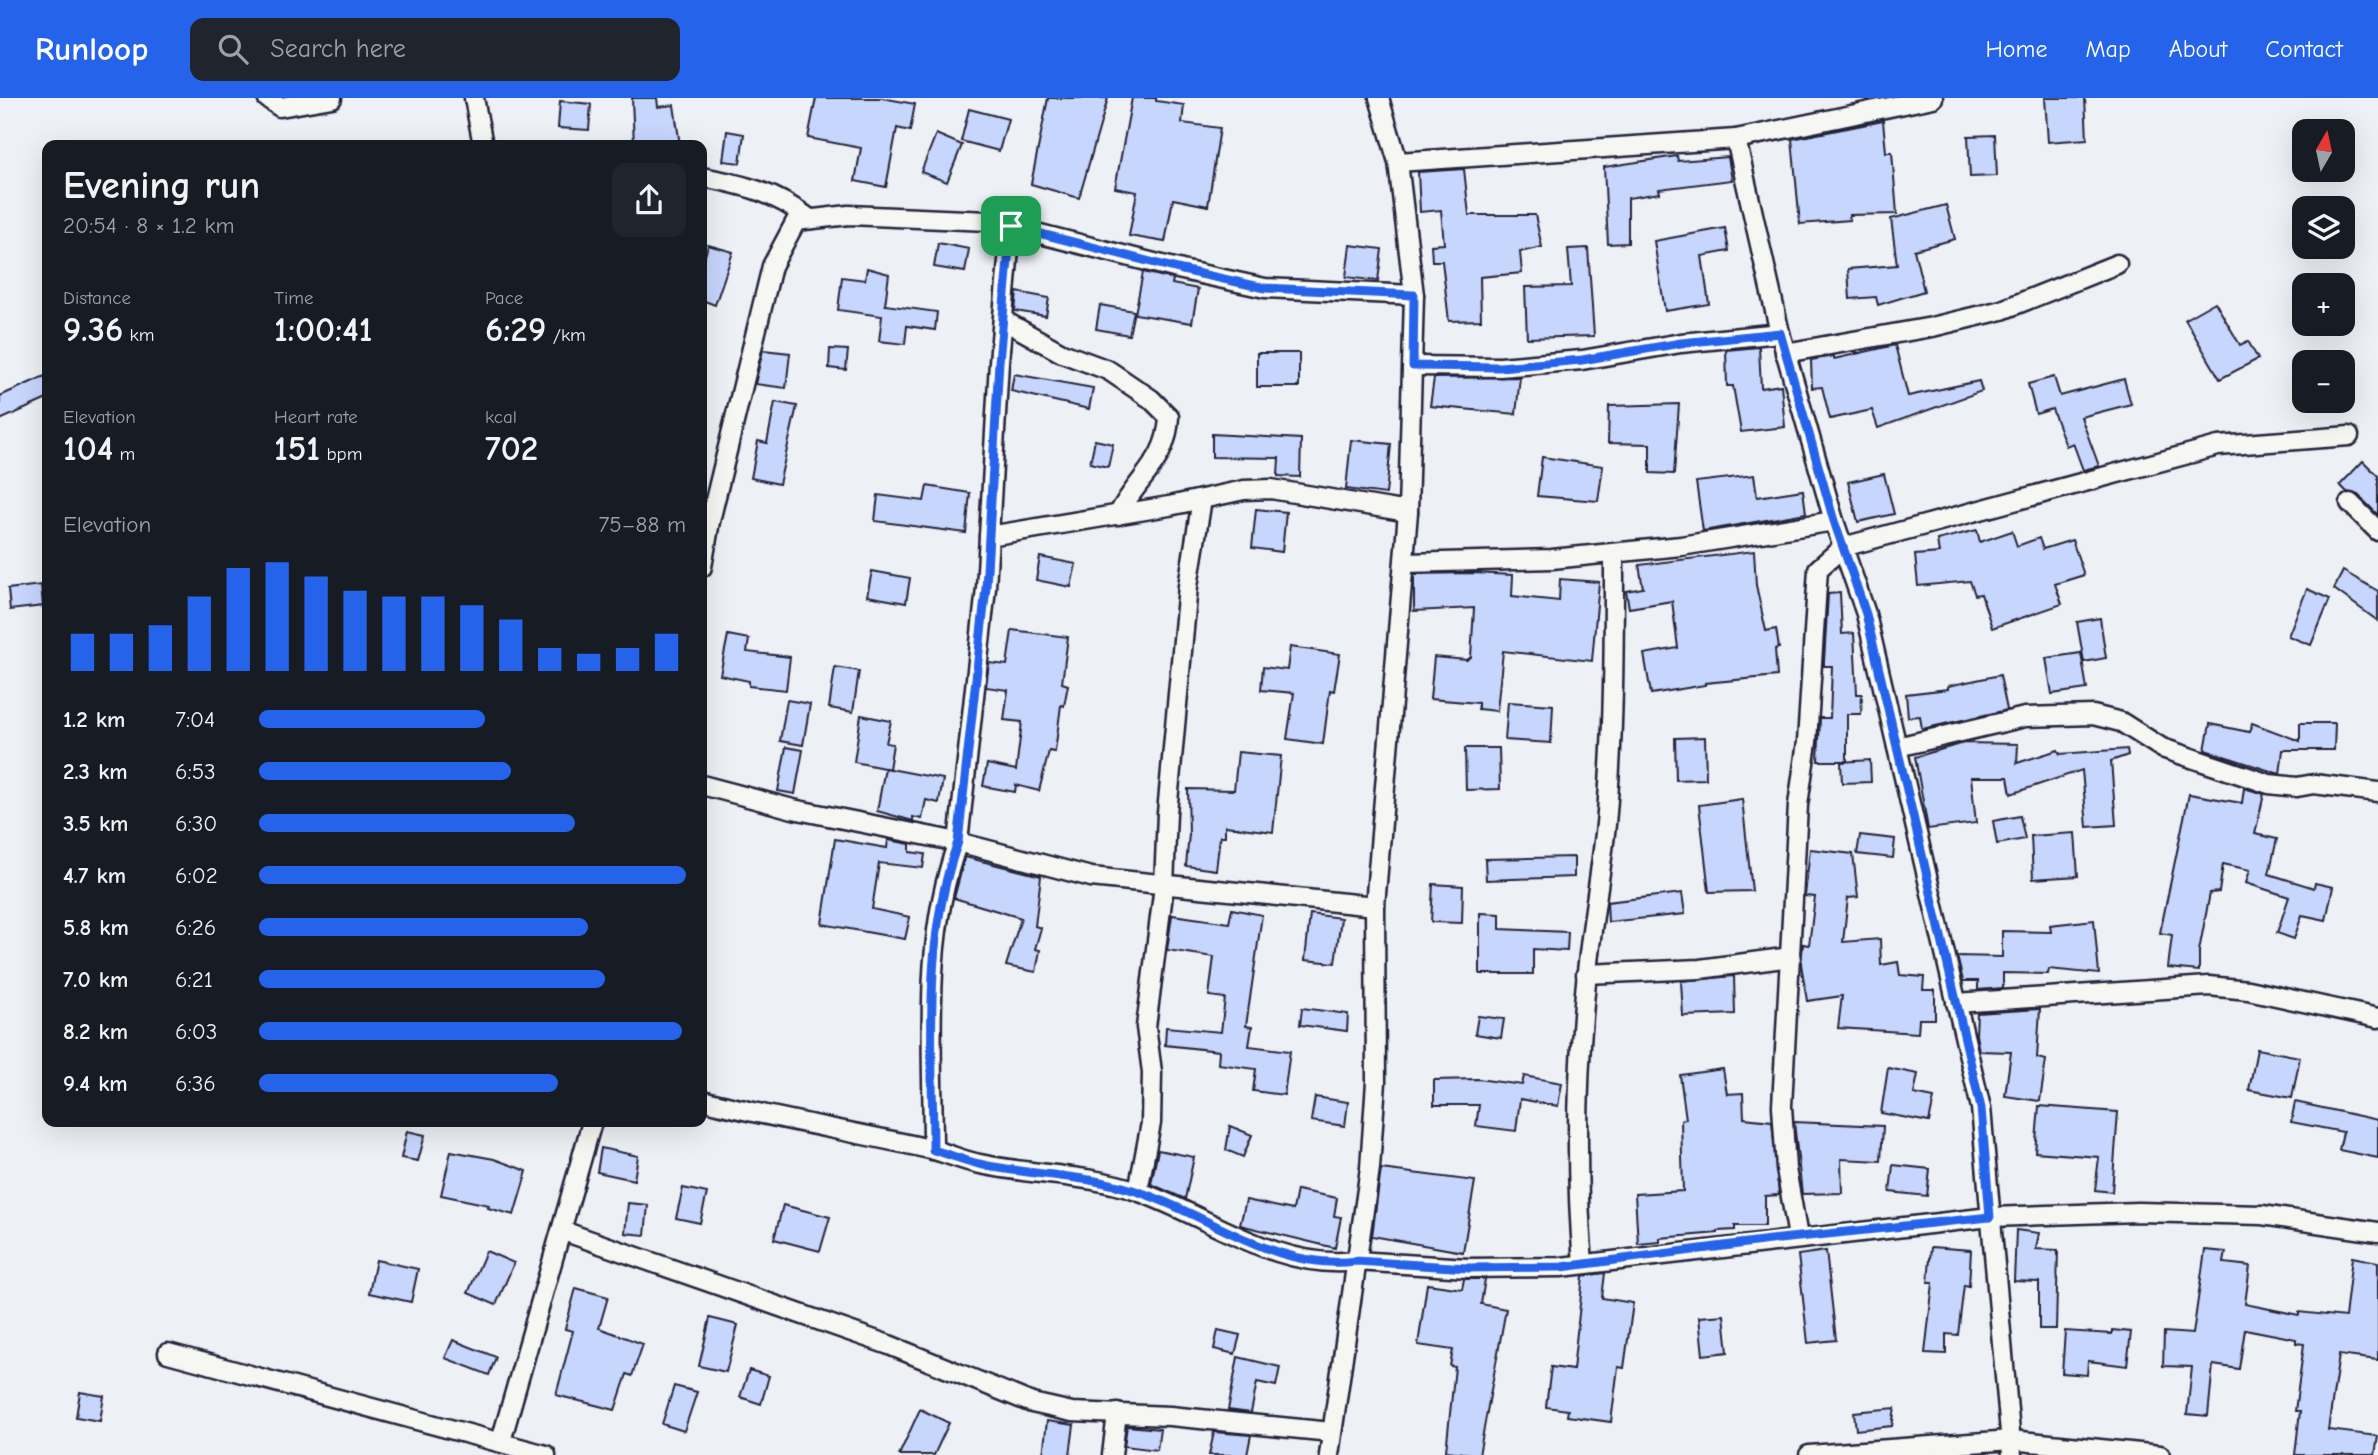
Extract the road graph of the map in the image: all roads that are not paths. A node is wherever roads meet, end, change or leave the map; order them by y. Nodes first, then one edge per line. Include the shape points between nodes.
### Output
1 (267, 98) edge
2 (332, 98) edge
3 (474, 98) edge
4 (1379, 98) edge
5 (1933, 98) edge
6 (1736, 139) junction
7 (481, 140) edge
8 (1398, 162) junction
9 (707, 178) edge
10 (810, 219) junction
11 (1011, 226) junction
12 (2117, 264) dead end
13 (1414, 295) junction
14 (1003, 320) junction
15 (1780, 333) junction
16 (1785, 353) junction
17 (1413, 366) junction
18 (2350, 436) dead end
19 (1202, 499) junction
20 (2350, 503) dead end
21 (707, 510) edge
22 (1408, 512) junction
23 (1118, 515) junction
24 (1834, 521) junction
25 (2378, 531) edge
26 (989, 536) junction
27 (1843, 547) junction
28 (1615, 552) junction
29 (1406, 563) junction
30 (1897, 747) junction
31 (707, 786) edge
32 (2378, 792) edge
33 (958, 842) junction
34 (1164, 886) junction
35 (1375, 906) junction
36 (1791, 957) junction
37 (1586, 974) junction
38 (1956, 1003) junction
39 (2378, 1018) edge
40 (707, 1101) edge
41 (591, 1127) edge
42 (933, 1150) junction
43 (1138, 1191) junction
44 (1990, 1217) junction
45 (563, 1231) junction
46 (2378, 1232) edge
47 (1798, 1237) junction
48 (1356, 1261) junction
49 (1583, 1264) junction
50 (168, 1353) dead end
51 (1118, 1413) junction
52 (1331, 1432) junction
53 (501, 1441) junction
54 (2012, 1448) edge
55 (546, 1455) edge
56 (1112, 1455) edge
57 (1329, 1455) edge
58 (1809, 1455) edge
59 (2160, 1455) edge

1 - 2 street via 280,107
3 - 7 street
4 - 8 street
5 - 6 street
6 - 8 street
6 - 15 street
8 - 13 street
9 - 10 street via 755,188 785,200
10 - 11 street via 849,215
10 - 21 street via 796,221 772,267
11 - 13 street via 1265,288
11 - 14 street
12 - 16 street via 2002,310
13 - 17 street
14 - 23 street via 1062,353 1108,370 1151,398 1169,417 1168,437 1158,463
14 - 26 street
15 - 16 street
15 - 17 street via 1582,360 1500,367
16 - 24 street
17 - 22 street
18 - 27 street via 2218,446
19 - 22 street via 1271,489
19 - 23 street
19 - 34 street via 1188,586
20 - 25 street
22 - 29 street
23 - 26 street
24 - 27 street
24 - 28 street
26 - 33 street
27 - 30 street via 1866,614
27 - 36 street via 1818,569 1807,742 1798,805
28 - 29 street via 1552,559
28 - 37 street via 1606,823
29 - 35 street
30 - 32 street via 2025,717 2094,715 2121,722 2162,748 2269,784
30 - 38 street
31 - 33 street via 793,809
33 - 34 street via 1091,877
33 - 42 street via 943,886 932,973
34 - 35 street
34 - 43 street via 1146,1027 1152,1072 1151,1123
35 - 48 street via 1376,1082 1370,1168
36 - 37 street via 1700,969
36 - 47 street via 1782,1106 1786,1169
37 - 49 street via 1578,1201
38 - 39 street via 2209,986
38 - 44 street via 1981,1108
40 - 42 street
41 - 45 street
42 - 43 street via 980,1164
43 - 48 street via 1261,1246 1313,1261
44 - 46 street via 2138,1212 2262,1215
44 - 47 street
44 - 54 street
45 - 51 street via 889,1345 1032,1403 1072,1412
45 - 53 street
47 - 49 street
48 - 49 street via 1468,1268
48 - 52 street
50 - 53 street
51 - 52 street
51 - 56 street
52 - 57 street
53 - 55 street
54 - 58 street
54 - 59 street

